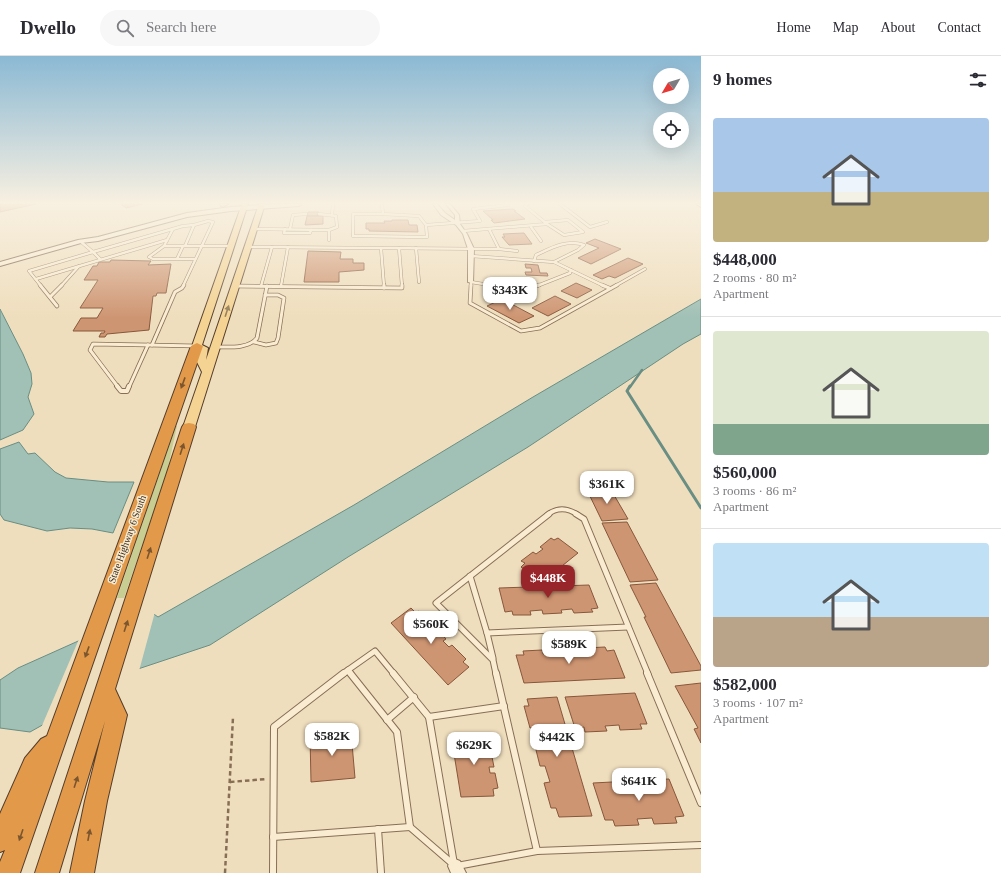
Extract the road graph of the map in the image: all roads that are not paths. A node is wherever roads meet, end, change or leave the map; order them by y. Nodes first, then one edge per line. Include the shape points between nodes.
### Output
1 (76, 242) edge
2 (81, 242) edge
3 (128, 242) edge
4 (160, 242) edge
5 (166, 242) edge
6 (186, 242) edge
7 (202, 242) edge
8 (232, 242) edge
9 (250, 242) edge
10 (468, 242) edge
11 (496, 242) edge
12 (164, 246) junction
13 (184, 246) junction
14 (200, 246) junction
15 (231, 246) junction
16 (249, 247) junction
17 (272, 247) junction
18 (288, 247) junction
19 (381, 248) junction
20 (399, 248) junction
21 (416, 248) junction
22 (471, 249) junction
23 (500, 249) junction
24 (517, 251) dead end
25 (94, 252) junction
26 (471, 256) junction
27 (195, 258) junction
28 (100, 259) junction
29 (177, 259) junction
30 (534, 261) junction
31 (554, 262) junction
32 (0, 264) edge
33 (80, 265) junction
34 (645, 269) dead end
35 (572, 270) junction
36 (36, 279) junction
37 (420, 282) dead end
38 (471, 282) junction
39 (235, 286) junction
40 (261, 286) junction
41 (267, 286) junction
42 (281, 286) junction
43 (384, 288) junction
44 (609, 288) junction
45 (265, 295) junction
46 (50, 297) junction
47 (57, 306) dead end
48 (204, 324) junction
49 (254, 342) junction
50 (148, 345) junction
51 (152, 345) junction
52 (197, 346) junction
53 (215, 347) junction
54 (207, 372) junction
55 (189, 427) joint
56 (470, 576) junction
57 (628, 627) junction
58 (487, 633) junction
59 (493, 660) junction
60 (348, 670) junction
61 (106, 690) junction
62 (414, 697) junction
63 (504, 706) junction
64 (429, 717) junction
65 (387, 720) junction
66 (57, 735) junction
67 (701, 803) edge
68 (410, 827) junction
69 (378, 829) junction
70 (273, 837) junction
71 (0, 840) edge
72 (701, 845) edge
73 (537, 851) junction
74 (457, 870) edge
75 (8, 873) edge
76 (47, 873) edge
77 (82, 873) edge
78 (273, 873) edge
79 (381, 873) edge

1 - 32 main road
2 - 25 lane
3 - 25 lane
4 - 28 lane
5 - 12 lane
6 - 13 lane
7 - 14 lane
8 - 15 main road, State Highway 6 South
9 - 16 main road
10 - 22 street
11 - 23 lane
12 - 13 lane
12 - 29 lane via 149,257
13 - 14 lane
13 - 29 lane
14 - 15 lane
14 - 27 lane
15 - 48 main road, State Highway 6 South
16 - 17 lane
16 - 39 main road
17 - 18 lane
17 - 40 lane
18 - 19 lane
18 - 42 lane
19 - 20 lane
19 - 43 lane
20 - 21 lane
20 - 43 lane via 402,288
21 - 22 lane
21 - 37 lane
22 - 23 lane
22 - 26 street
23 - 24 lane
25 - 28 lane
25 - 36 lane via 29,271
26 - 30 lane
26 - 38 street
27 - 29 lane
27 - 51 lane via 182,288 175,292
28 - 33 lane
30 - 31 lane
30 - 31 lane via 536,255 564,243 584,245
31 - 35 lane
33 - 36 lane
33 - 46 lane
34 - 44 lane
35 - 38 lane via 525,290
35 - 44 lane
36 - 46 lane
38 - 44 lane via 470,303 521,331 540,328
39 - 40 lane
53 -> 39 main road
40 - 41 lane
41 - 42 lane
41 - 45 lane
42 - 43 lane
45 - 49 lane
45 - 49 lane via 278,295 284,298 278,338 276,342 266,345
46 - 47 lane
48 - 52 main road, State Highway 6 South
48 - 53 main road via 210,333 209,344
49 - 53 lane via 241,346
50 - 50 lane via 127,391 121,391 90,350 93,344
50 - 51 lane
51 - 52 lane
52 - 54 main road via 203,348 201,360
52 -> 66 highway, State Highway 6 South
53 - 54 main road
54 - 55 main road
61 -> 55 highway
56 - 57 lane via 552,511 563,508 584,519
56 - 58 lane
56 - 59 lane via 436,603
57 - 58 lane
57 - 67 lane
58 - 59 lane
59 - 63 lane
60 - 62 lane via 375,651
60 - 65 lane
60 - 70 lane via 274,728
76 -> 61 highway
77 -> 61 highway via 117,715
62 - 64 lane
62 - 65 lane
63 - 64 lane
63 - 73 lane
64 - 74 lane
65 - 68 lane via 399,738
66 - 71 highway via 33,766
66 -> 75 highway, State Highway 6 South
68 - 69 lane
68 - 74 lane
69 - 70 lane
69 - 79 lane
70 - 78 lane
72 - 73 lane
73 - 74 lane

